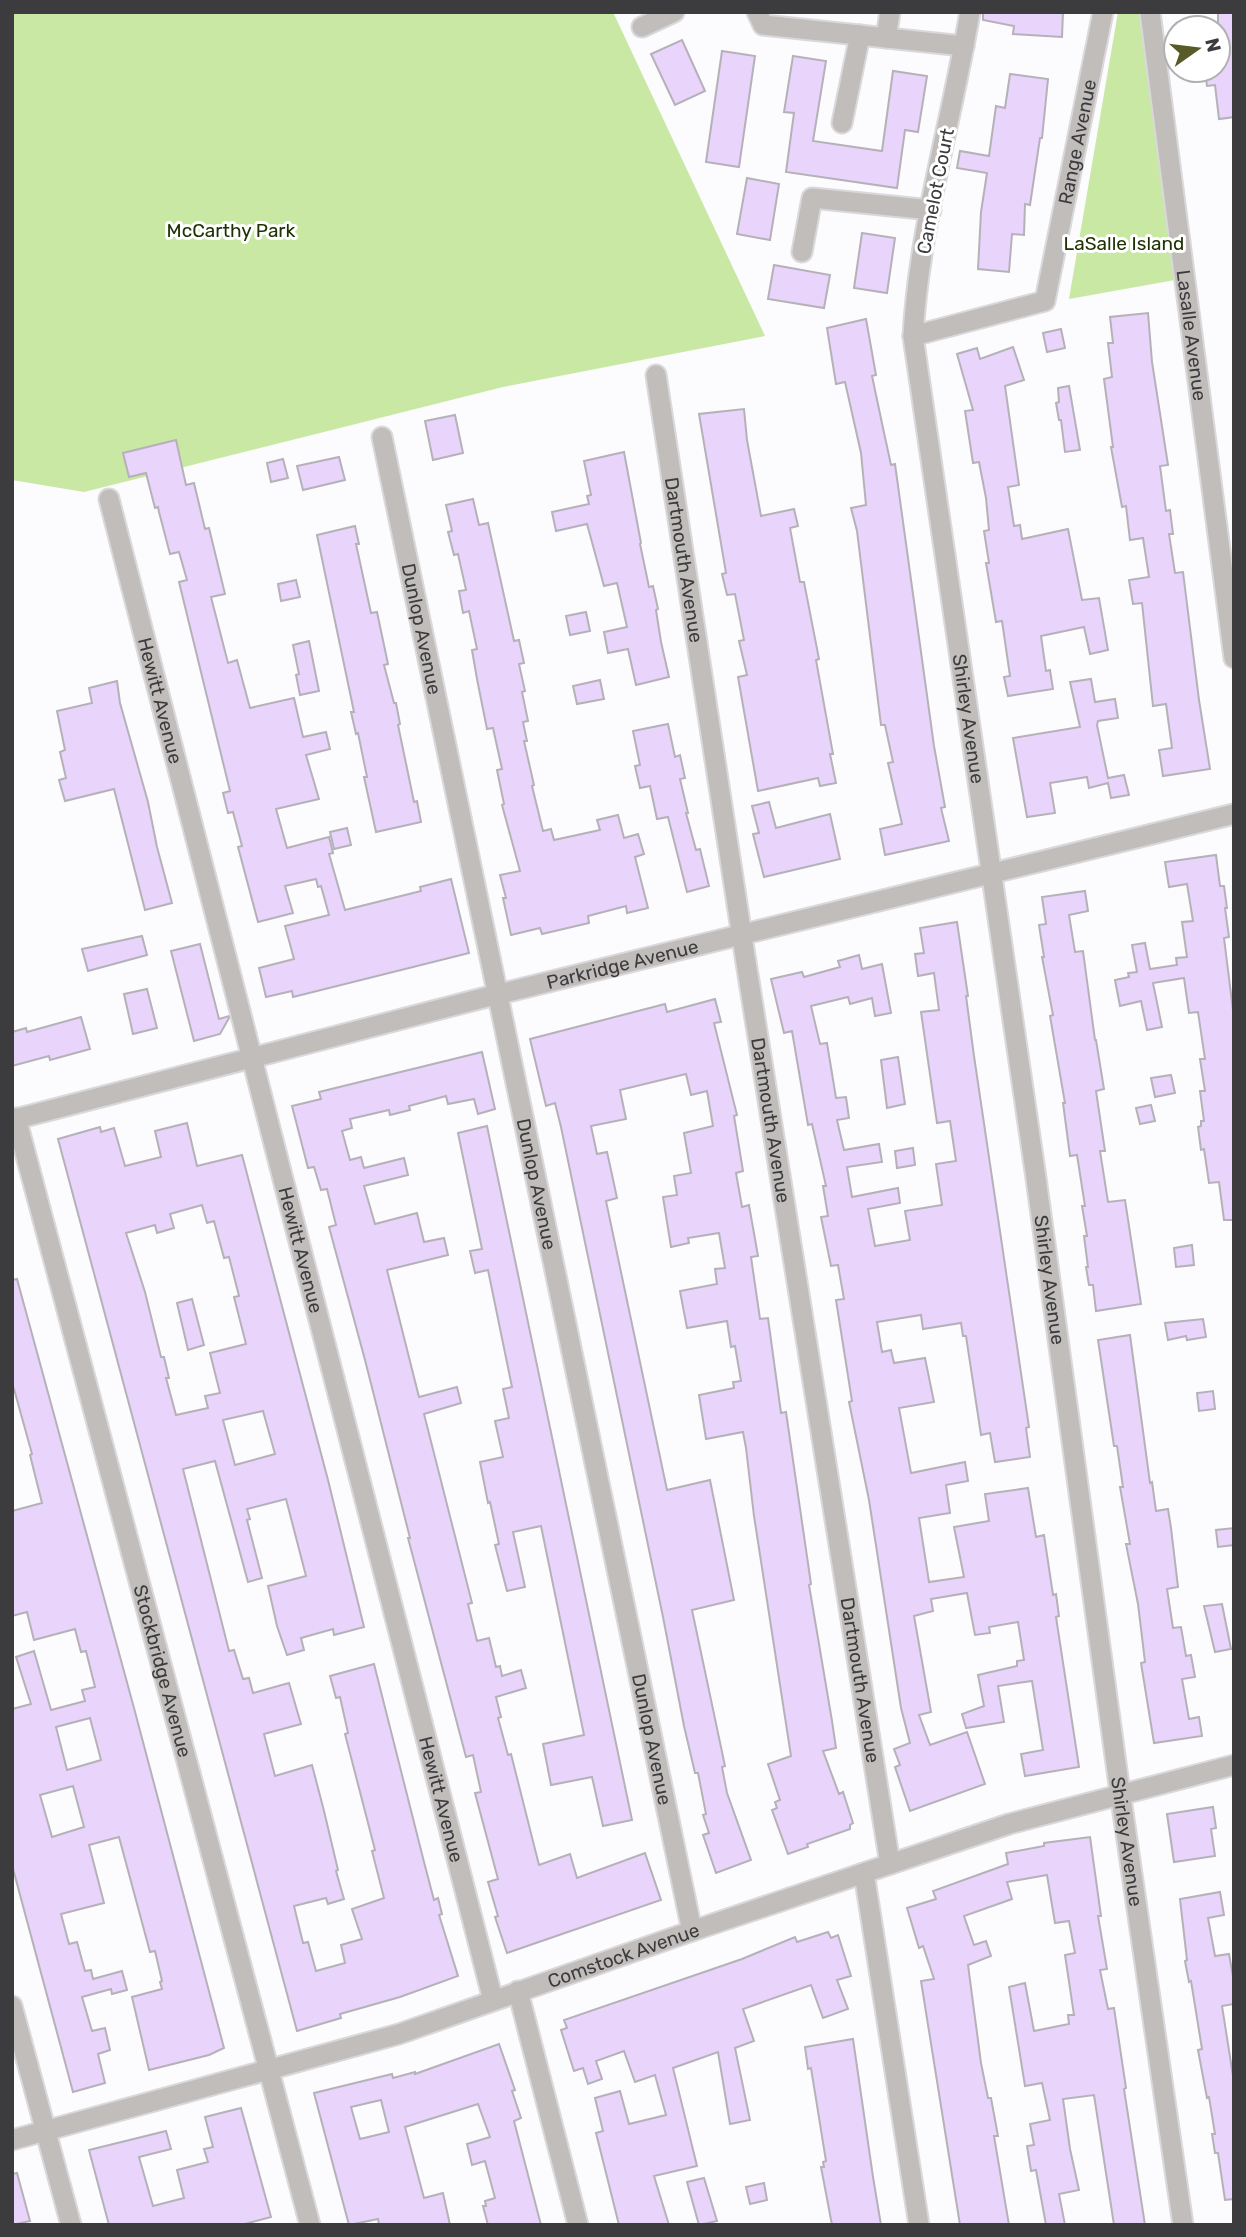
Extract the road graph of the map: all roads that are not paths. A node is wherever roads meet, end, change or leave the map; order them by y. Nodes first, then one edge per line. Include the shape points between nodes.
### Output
1 (674, 12) edge
2 (757, 12) edge
3 (891, 12) edge
4 (970, 12) edge
5 (1103, 12) edge
6 (1150, 12) edge
7 (642, 27) dead end
8 (860, 35) junction
9 (886, 38) junction
10 (964, 46) junction
11 (842, 122) dead end
12 (930, 209) junction
13 (802, 252) dead end
14 (913, 336) junction
15 (656, 375) dead end
16 (382, 437) dead end
17 (109, 499) dead end
18 (1234, 658) edge
19 (1234, 814) edge
20 (992, 874) junction
21 (742, 935) junction
22 (498, 995) junction
23 (252, 1057) junction
24 (14, 1119) edge
25 (1234, 1765) edge
26 (1120, 1793) junction
27 (890, 1864) junction
28 (864, 1873) junction
29 (692, 1931) junction
30 (518, 1991) junction
31 (493, 2000) junction
32 (12, 2007) edge
33 (270, 2071) junction
34 (46, 2131) junction
35 (12, 2140) edge
36 (71, 2225) edge
37 (310, 2225) edge
38 (579, 2225) edge
39 (919, 2225) edge
40 (1183, 2225) edge

1 - 7 street
2 - 8 street via 763,25
3 - 9 street
4 - 10 street, Camelot Court
5 - 14 street, Range Avenue via 1045,301
6 - 18 street, Lasalle Avenue
8 - 9 street
8 - 11 street
9 - 10 street
10 - 12 street, Camelot Court
12 - 13 street via 811,198
12 - 14 street, Camelot Court
14 - 20 street, Shirley Avenue
15 - 21 street, Dartmouth Avenue
16 - 22 street, Dunlop Avenue
17 - 23 street, Hewitt Avenue
19 - 20 street, Parkridge Avenue
20 - 21 street, Parkridge Avenue
20 - 26 street, Shirley Avenue
21 - 22 street, Parkridge Avenue
21 - 27 street, Dartmouth Avenue
22 - 23 street, Parkridge Avenue
22 - 29 street, Dunlop Avenue
23 - 24 street, Parkridge Avenue
23 - 31 street, Hewitt Avenue
24 - 33 street, Stockbridge Avenue
25 - 26 street, Comstock Avenue
26 - 27 street, Comstock Avenue
26 - 40 street, Shirley Avenue
27 - 28 street, Comstock Avenue
28 - 29 street, Comstock Avenue
28 - 39 street
29 - 30 street, Comstock Avenue
30 - 31 street, Comstock Avenue
30 - 38 street
31 - 33 street, Comstock Avenue via 399,2034
32 - 34 street
33 - 34 street, Comstock Avenue
33 - 37 street, Stockbridge Avenue
34 - 35 street, Comstock Avenue
34 - 36 street

